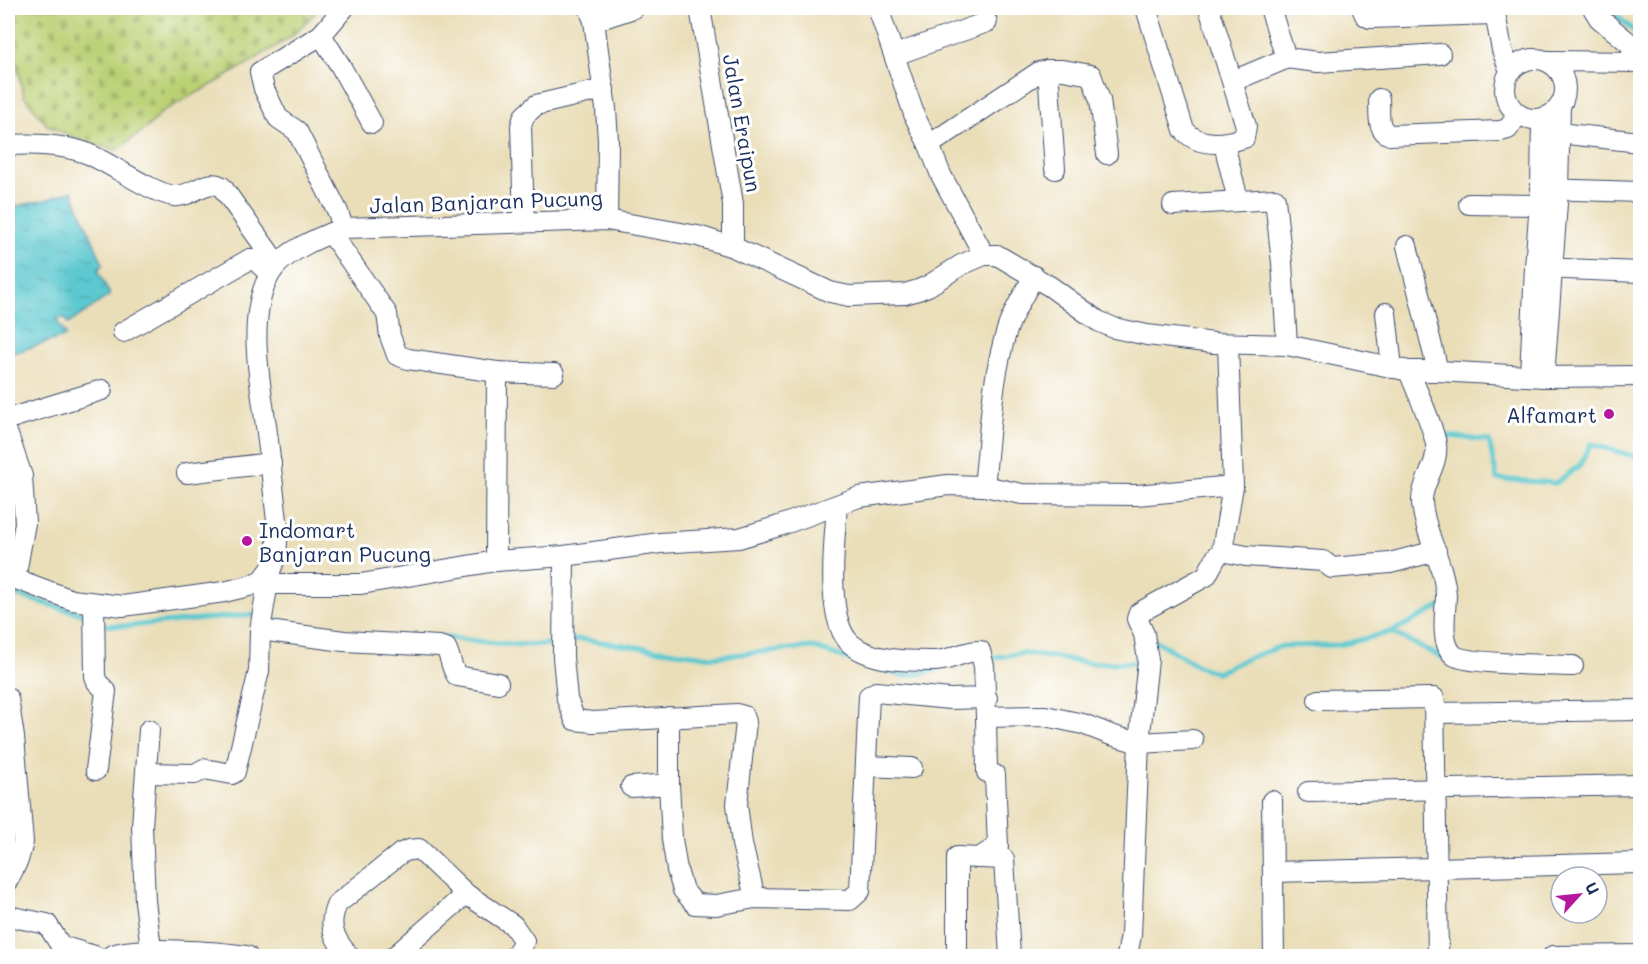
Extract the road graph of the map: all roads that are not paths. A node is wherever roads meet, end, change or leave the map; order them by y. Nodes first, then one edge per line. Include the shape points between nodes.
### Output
1 (344, 8) edge
2 (634, 8) edge
3 (700, 8) edge
4 (878, 8) edge
5 (1146, 8) edge
6 (1209, 8) edge
7 (1270, 8) edge
8 (1362, 8) edge
9 (1593, 8) edge
10 (1440, 11) edge
11 (1494, 11) edge
12 (591, 14) edge
13 (987, 21) dead end
14 (321, 35) junction
15 (1641, 52) edge
16 (1440, 54) dead end
17 (895, 55) junction
18 (1286, 58) junction
19 (1548, 61) junction
20 (1641, 62) edge
21 (1048, 70) junction
22 (1510, 71) junction
23 (1233, 81) junction
24 (604, 89) junction
25 (1379, 99) dead end
26 (1518, 114) junction
27 (372, 123) dead end
28 (1548, 128) junction
29 (1641, 142) edge
30 (1224, 144) junction
31 (8, 145) edge
32 (929, 145) junction
33 (1107, 154) dead end
34 (1055, 169) dead end
35 (1641, 192) edge
36 (1546, 195) junction
37 (1238, 200) junction
38 (1470, 204) dead end
39 (1173, 205) dead end
40 (607, 220) junction
41 (524, 222) junction
42 (337, 230) junction
43 (1407, 246) dead end
44 (733, 248) junction
45 (984, 255) junction
46 (1544, 268) junction
47 (274, 269) junction
48 (1641, 272) edge
49 (1034, 276) junction
50 (1386, 313) dead end
51 (123, 333) dead end
52 (1228, 344) junction
53 (1287, 345) junction
54 (1400, 370) junction
55 (1438, 370) junction
56 (497, 372) junction
57 (554, 374) dead end
58 (1537, 376) junction
59 (1641, 376) edge
60 (102, 390) dead end
61 (8, 419) edge
62 (8, 435) edge
63 (271, 463) junction
64 (187, 472) dead end
65 (984, 486) junction
66 (1233, 486) junction
67 (837, 505) junction
68 (1222, 551) junction
69 (1436, 551) junction
70 (564, 556) junction
71 (496, 561) junction
72 (11, 578) edge
73 (265, 581) junction
74 (93, 617) junction
75 (262, 622) junction
76 (1573, 666) dead end
77 (498, 682) dead end
78 (8, 698) edge
79 (1318, 700) dead end
80 (986, 707) junction
81 (1641, 710) edge
82 (1435, 713) junction
83 (669, 717) junction
84 (148, 730) dead end
85 (1193, 740) dead end
86 (1139, 742) junction
87 (866, 766) junction
88 (912, 768) dead end
89 (96, 770) dead end
90 (146, 773) junction
91 (669, 784) junction
92 (1641, 786) edge
93 (631, 787) dead end
94 (1436, 789) junction
95 (1308, 792) dead end
96 (1272, 801) dead end
97 (15, 846) edge
98 (979, 858) junction
99 (1641, 863) edge
100 (1437, 868) junction
101 (1273, 872) junction
102 (8, 880) edge
103 (466, 894) junction
104 (755, 898) junction
105 (8, 916) edge
106 (60, 952) edge
107 (151, 953) edge
108 (1641, 955) edge
109 (94, 957) edge
110 (111, 957) edge
111 (247, 957) edge
112 (349, 957) edge
113 (395, 957) edge
114 (515, 957) edge
115 (957, 957) edge
116 (1010, 957) edge
117 (1127, 957) edge
118 (1274, 957) edge
119 (1438, 957) edge
120 (1553, 957) edge

1 - 14 street
2 - 12 street
3 - 44 street, Jalan Eraipun via 733,204
4 - 17 street
5 - 30 street via 1184,130 1198,141
6 - 23 street
7 - 18 street
8 - 10 street via 1370,18
9 - 15 street via 1599,18
10 - 11 street
11 - 22 street
12 - 24 street
13 - 17 street
14 - 27 street
14 - 42 street via 260,72 278,118 297,132 338,212
16 - 18 street via 1318,62
17 - 32 street via 915,117
18 - 23 street
19 - 20 street
19 - 22 street via 1527,60
19 - 28 street via 1556,67 1565,86 1564,97
21 - 32 street via 1032,75
21 - 33 street via 1091,75 1100,100
21 - 34 street
22 - 26 street via 1504,89
23 - 30 street via 1246,134
24 - 40 street
24 - 41 street via 536,105 524,116
25 - 26 street via 1380,127 1390,135 1500,131 1508,129
26 - 28 street
28 - 29 street
28 - 36 street
30 - 37 street
31 - 47 street via 46,143 85,153 174,196 217,184
32 - 45 street via 940,175
35 - 36 street
36 - 38 street
36 - 46 street
37 - 39 street
37 - 53 street via 1272,198 1276,202
40 - 41 street, Jalan Banjaran Pucung
40 - 44 street, Jalan Banjaran Pucung via 698,236
41 - 42 street, Jalan Banjaran Pucung
42 - 47 street, Jalan Banjaran Pucung via 312,241
42 - 56 street via 387,314 397,355
43 - 55 street
44 - 45 street, Jalan Banjaran Pucung via 830,292 864,297 918,290
45 - 49 street via 997,255
46 - 48 street
46 - 58 street
47 - 51 street via 254,259 247,260
47 - 63 street via 259,303 256,348
49 - 52 street via 1114,328
49 - 65 street via 1002,347
50 - 54 street
52 - 53 street
52 - 66 street
53 - 54 street
54 - 55 street
54 - 69 street via 1436,447 1422,498
55 - 58 street
56 - 57 street
56 - 71 street
58 - 59 street
60 - 61 street
62 - 72 street via 22,476 25,523
63 - 64 street
63 - 73 street via 278,529 276,556
65 - 66 street via 1022,494 1137,495
65 - 67 street via 948,485 859,497
66 - 68 street
67 - 70 street via 740,538 660,543
67 - 80 street via 833,581 838,623 850,644 897,661 940,661 963,653 982,659
68 - 69 street via 1252,557 1323,561 1332,568 1390,563
68 - 86 street via 1206,576 1137,616 1148,660
69 - 76 street via 1446,594 1448,648 1456,657
70 - 71 street
70 - 83 street via 563,657 567,699 575,720
71 - 73 street via 361,584
72 - 74 street via 72,600
73 - 74 street via 224,592 123,606
73 - 75 street
74 - 89 street via 95,680 106,691
75 - 77 street via 344,641 439,646 446,648 457,676
75 - 90 street via 259,671 235,772 204,769 195,774
78 - 97 street via 22,812
79 - 82 street via 1434,698
80 - 86 street via 1083,724
80 - 87 street via 950,699 876,692 868,701
80 - 98 street via 987,772 995,775 998,846
81 - 82 street
82 - 94 street
83 - 91 street
83 - 104 street via 744,716 737,804
84 - 90 street
85 - 86 street
86 - 117 street
87 - 88 street
87 - 104 street via 858,894 850,900
90 - 107 street via 142,868
91 - 93 street
91 - 104 street via 672,839 683,890 695,904 716,905
92 - 94 street
94 - 95 street
94 - 100 street
96 - 101 street
97 - 102 street via 18,860
98 - 115 street via 957,857
98 - 116 street via 1004,860
99 - 100 street
100 - 101 street
100 - 119 street
101 - 118 street
103 - 112 street via 419,849 401,853 337,904 331,916 332,928
103 - 113 street
103 - 114 street via 513,925 524,941
105 - 106 street via 47,924
106 - 109 street
107 - 110 street
107 - 111 street
108 - 120 street

